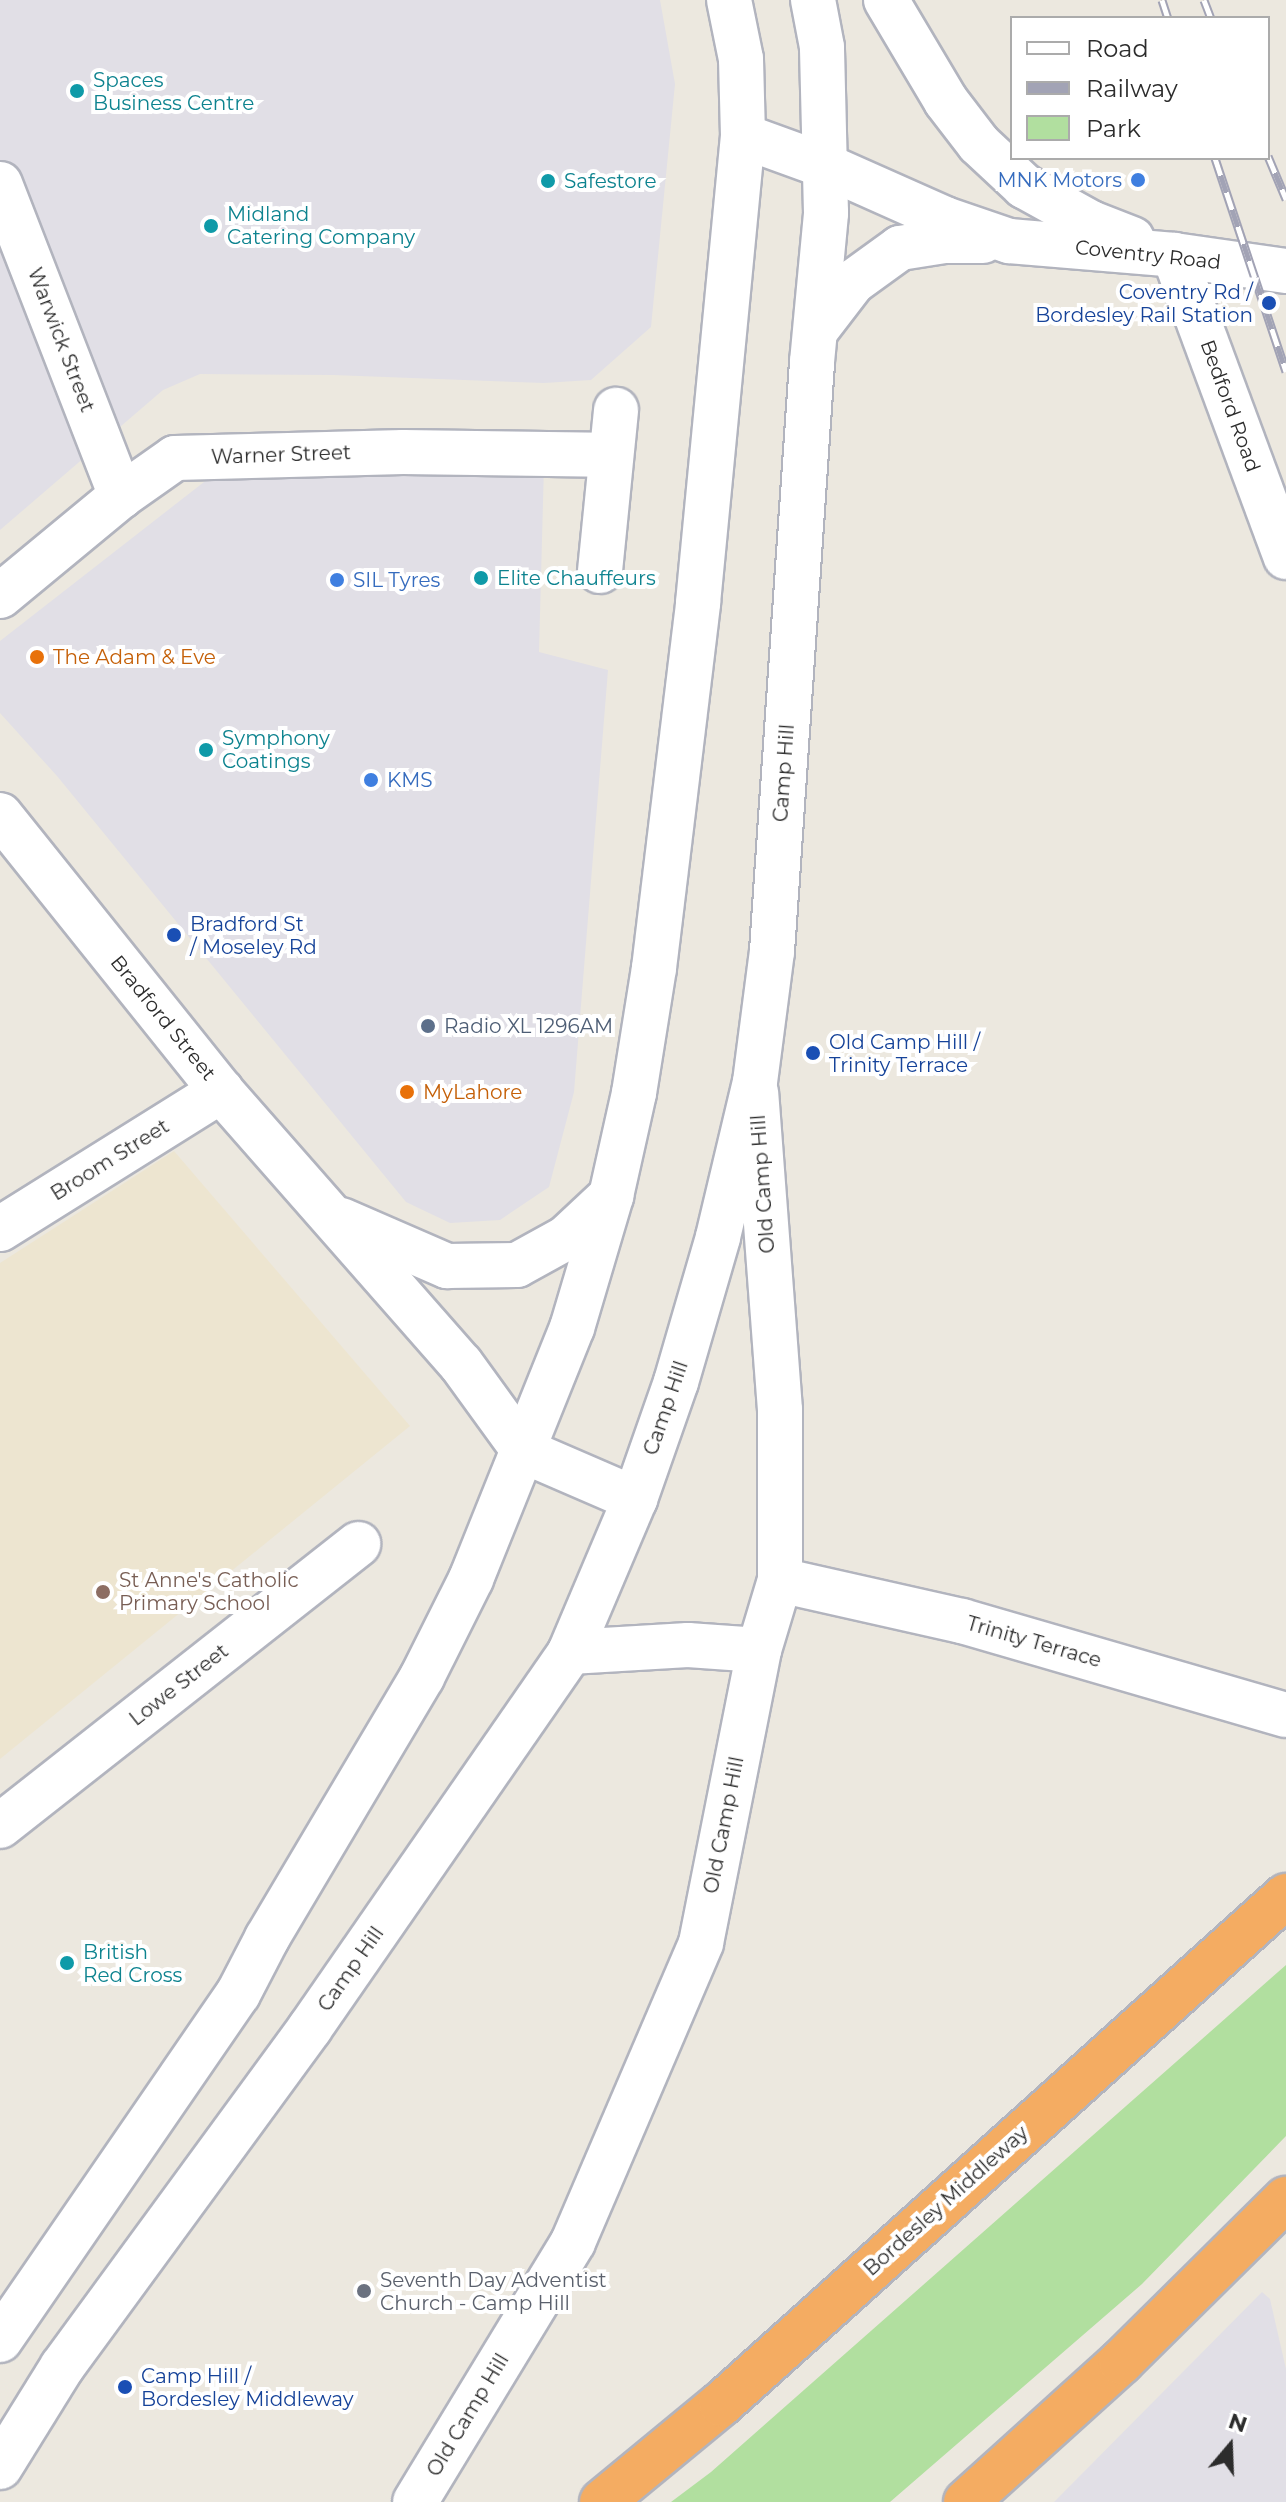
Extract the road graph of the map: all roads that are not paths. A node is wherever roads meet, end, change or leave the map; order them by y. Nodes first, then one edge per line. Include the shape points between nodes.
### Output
1 (729, 0) edge
2 (813, 0) edge
3 (886, 0) edge
4 (743, 136) junction
5 (826, 166) junction
6 (0, 184) edge
7 (1009, 241) junction
8 (1174, 255) junction
9 (1286, 271) edge
10 (816, 330) junction
11 (616, 410) dead end
12 (610, 455) junction
13 (121, 496) junction
14 (1286, 557) edge
15 (600, 571) dead end
16 (0, 596) edge
17 (0, 815) edge
18 (755, 1082) junction
19 (221, 1091) junction
20 (611, 1196) junction
21 (332, 1216) junction
22 (0, 1229) edge
23 (524, 1451) junction
24 (635, 1499) junction
25 (358, 1544) dead end
26 (780, 1580) junction
27 (759, 1650) junction
28 (570, 1652) junction
29 (1286, 1715) edge
30 (0, 1826) edge
31 (1286, 1896) edge
32 (1286, 2199) edge
33 (0, 2340) edge
34 (0, 2467) edge
35 (415, 2502) edge
36 (602, 2502) edge
37 (966, 2502) edge

1 - 4 main road via 741,59
2 - 5 main road, Camp Hill via 822,47
3 - 8 main road via 946,101 979,144 1024,186 1091,223
4 - 5 main road, Coventry Road
4 - 20 main road via 698,603 656,952
5 - 7 main road, Coventry Road via 897,200
5 - 10 main road, Camp Hill
6 - 13 main road, Warwick Street
7 - 8 main road, Coventry Road
7 - 10 main road, Coventry Road via 944,241 900,248 853,282
8 - 9 main road, Coventry Road
8 - 14 main road, Bedford Road
10 - 18 main road, Camp Hill via 772,951
11 - 12 main road
12 - 13 main road, Warner Street via 403,452 175,458
12 - 15 main road
13 - 16 main road, Warner Street
17 - 19 main road, Bradford Street
18 - 24 main road, Camp Hill via 684,1357
18 - 26 main road, Old Camp Hill via 780,1410
19 - 21 main road, Bradford Street
19 - 22 main road, Broom Street
20 - 21 main road, Bradford Street via 566,1238 517,1265 447,1266
20 - 23 main road via 572,1328
21 - 23 main road, Bradford Street via 461,1364
23 - 24 main road
23 - 33 main road via 471,1579 422,1677 238,1994
24 - 28 main road, Camp Hill
25 - 30 main road, Lowe Street
26 - 27 main road, Old Camp Hill
26 - 29 main road, Trinity Terrace via 962,1621
27 - 28 main road via 688,1645
27 - 35 main road, Old Camp Hill via 701,1943 573,2242
28 - 34 main road, Camp Hill via 310,2028 62,2367
31 - 36 highway, Bordesley Middleway via 721,2404
32 - 37 highway via 1121,2362

